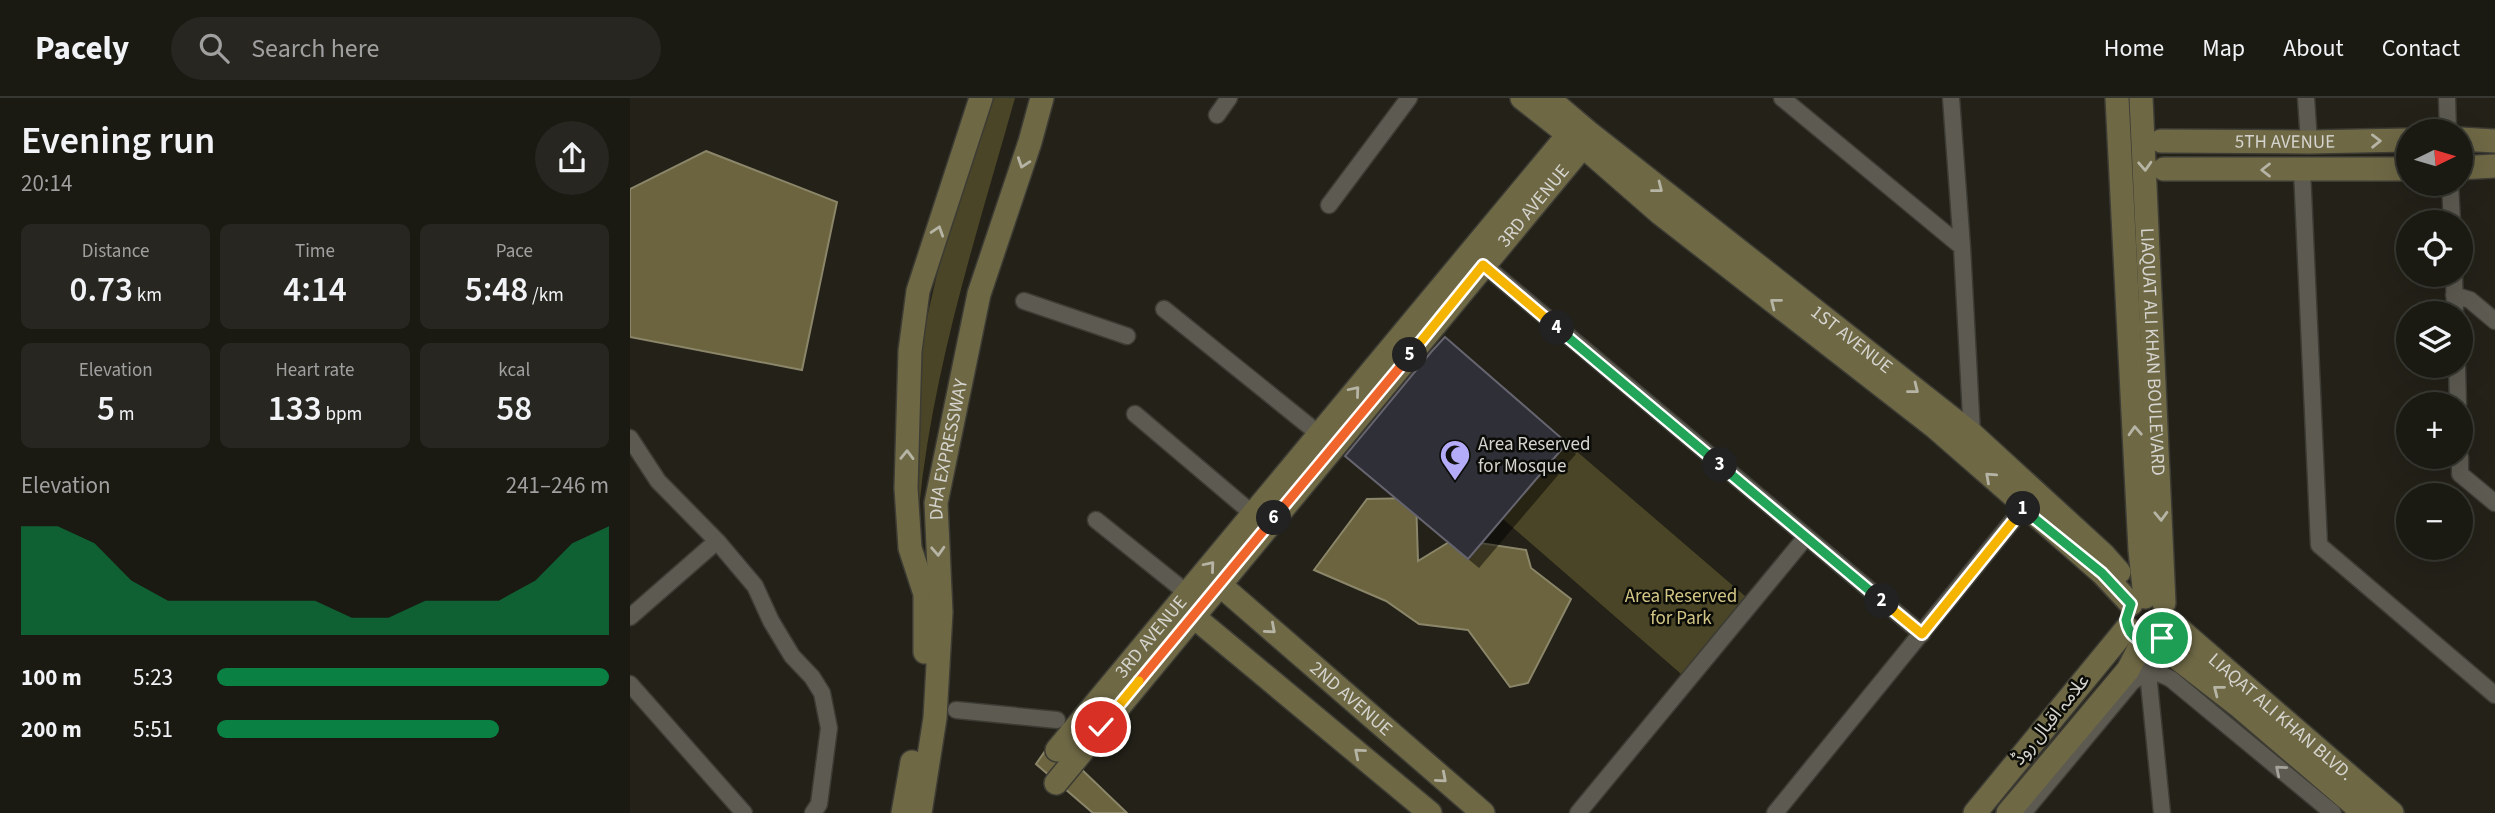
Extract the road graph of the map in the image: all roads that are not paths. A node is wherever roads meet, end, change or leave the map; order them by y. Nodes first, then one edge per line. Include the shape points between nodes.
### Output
1 (981, 98) edge
2 (1042, 98) edge
3 (1230, 98) edge
4 (1409, 98) edge
5 (1522, 98) edge
6 (1548, 98) edge
7 (1782, 98) edge
8 (1951, 98) edge
9 (2117, 98) edge
10 (2141, 98) edge
11 (2306, 98) edge
12 (2447, 98) edge
13 (1217, 115) dead end
14 (2448, 119) edge
15 (1575, 140) junction
16 (2396, 140) edge
17 (2473, 140) edge
18 (2161, 141) dead end
19 (2495, 141) edge
20 (2309, 142) junction
21 (2495, 166) edge
22 (2473, 167) edge
23 (2164, 169) dead end
24 (2396, 169) edge
25 (2302, 170) junction
26 (1329, 205) dead end
27 (1962, 247) junction
28 (1483, 265) junction
29 (2454, 287) edge
30 (2454, 295) junction
31 (1024, 301) dead end
32 (2454, 301) edge
33 (1164, 309) dead end
34 (2495, 321) edge
35 (1127, 336) dead end
36 (1135, 414) dead end
37 (1319, 434) junction
38 (1972, 434) junction
39 (630, 438) edge
40 (2460, 469) edge
41 (2495, 503) edge
42 (2024, 507) junction
43 (1253, 514) junction
44 (1096, 520) dead end
45 (1806, 537) junction
46 (717, 541) junction
47 (1219, 584) junction
48 (1190, 605) junction
49 (2150, 605) junction
50 (630, 617) edge
51 (1922, 634) junction
52 (2143, 638) junction
53 (2148, 673) junction
54 (630, 684) edge
55 (2495, 695) edge
56 (956, 710) dead end
57 (1058, 720) dead end
58 (1056, 750) dead end
59 (1056, 783) dead end
60 (744, 813) edge
61 (813, 813) edge
62 (903, 813) edge
63 (920, 813) edge
64 (1430, 813) edge
65 (1483, 813) edge
66 (1578, 813) edge
67 (1775, 813) edge
68 (1975, 813) edge
69 (2008, 813) edge
70 (2023, 813) edge
71 (2162, 813) edge
72 (2333, 813) edge
73 (2364, 813) edge
74 (2392, 813) edge

62 -> 1 main road, DHA EXPRESSWAY via 925,663 925,594 910,548 906,488 912,323 918,291
2 -> 63 main road, DHA EXPRESSWAY via 979,294 936,503 941,612 935,718
3 - 13 street
4 - 26 street
5 - 15 main road
6 -> 38 main road, 1ST AVENUE
7 - 27 street
8 - 27 street
49 -> 9 main road, LIAQUAT ALI KHAN BOULEVARD via 2140,550
10 -> 49 main road, LIAQUAT ALI KHAN BOULEVARD
11 - 20 street
12 - 14 street
15 - 28 main road, 3RD AVENUE
37 -> 15 main road, 3RD AVENUE
42 -> 15 main road via 1936,428 1661,214
20 -> 16 main road, 5TH AVENUE
17 - 19 main road
18 - 20 main road, 5TH AVENUE
21 - 22 main road
25 -> 23 main road, 5TH AVENUE
24 - 25 main road, 5TH AVENUE
25 - 55 street via 2319,545
27 - 38 street
28 - 45 street
28 - 47 main road, 3RD AVENUE
29 - 30 street
30 - 32 street
30 - 34 street via 2470,300
31 - 35 street
33 - 37 street
36 - 43 street
37 - 43 main road, 3RD AVENUE
38 - 49 main road, 1ST AVENUE via 2104,555
39 - 46 street via 658,481
40 - 41 street via 2460,474
42 - 49 main road via 2102,573
42 - 51 street
48 -> 43 main road, 3RD AVENUE
44 - 48 street
45 - 51 street
45 - 66 street
46 - 50 street
46 - 61 street via 755,586 792,656 822,693 829,728 819,804
47 - 48 main road, 3RD AVENUE
47 -> 65 main road, 2ND AVENUE
48 - 58 main road, 3RD AVENUE
48 - 59 main road, 3RD AVENUE
64 -> 48 main road, 2ND AVENUE
49 - 52 main road via 2127,611
49 - 52 main road via 2166,633
49 - 74 main road, LIAQAT ALI KHAN BLVD.
51 - 67 street
52 - 53 street
52 - 68 main road, علامہ اقبال روڈ
52 - 69 main road via 2127,670
73 -> 52 main road, LIAQAT ALI KHAN BLVD. via 2240,707
53 - 70 street via 2132,682
53 - 71 street
72 -> 53 street via 2171,679
54 - 60 street
56 - 57 street

